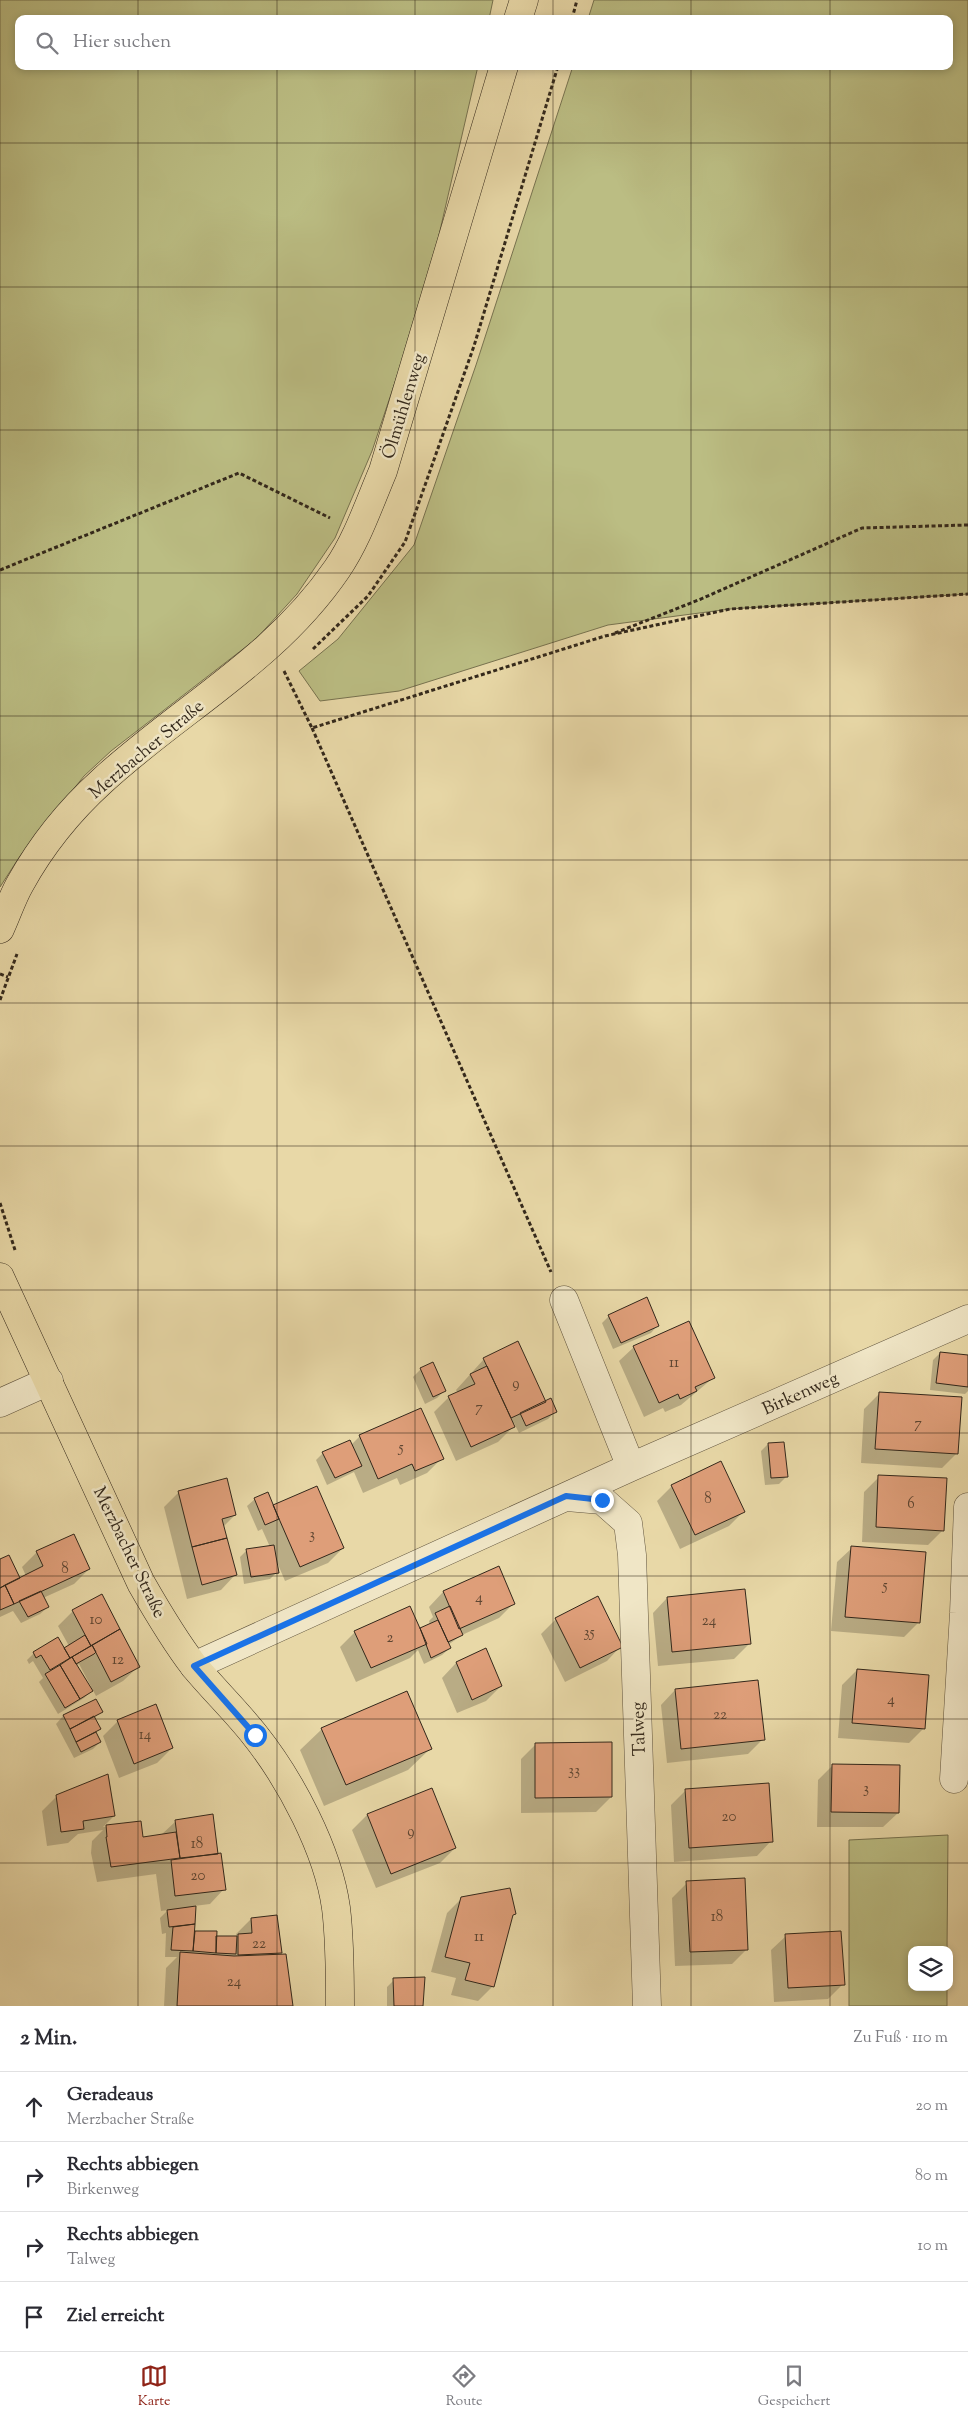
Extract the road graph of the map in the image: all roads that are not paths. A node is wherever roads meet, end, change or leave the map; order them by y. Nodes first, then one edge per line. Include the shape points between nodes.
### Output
1 (524, 0) edge
2 (519, 15) edge
3 (503, 70) edge
4 (212, 694) joint
5 (0, 929) edge
6 (0, 1277) edge
7 (564, 1300) road end
8 (968, 1318) edge
9 (49, 1381) junction
10 (0, 1403) edge
11 (631, 1467) junction
12 (566, 1496) junction
13 (968, 1507) edge
14 (966, 1613) edge
15 (194, 1666) junction
16 (954, 1779) dead end
17 (340, 2006) edge
18 (647, 2006) edge

1 - 2 main road
3 - 4 main road, Ölmühlenweg via 386,461 358,532 337,569 297,618
4 - 5 main road, Merzbacher Straße via 102,782 56,831 20,884
6 - 9 main road, Merzbacher Straße
7 - 11 street
8 - 11 street, Birkenweg
9 - 10 street
9 - 15 main road, Merzbacher Straße via 141,1583
11 - 12 street, Birkenweg
12 - 15 street, Birkenweg
12 - 18 street, Talweg via 602,1500 628,1524 632,1556
13 - 14 street
14 - 16 street
15 - 17 main road, Merzbacher Straße via 255,1735 290,1787 309,1824 336,1907

